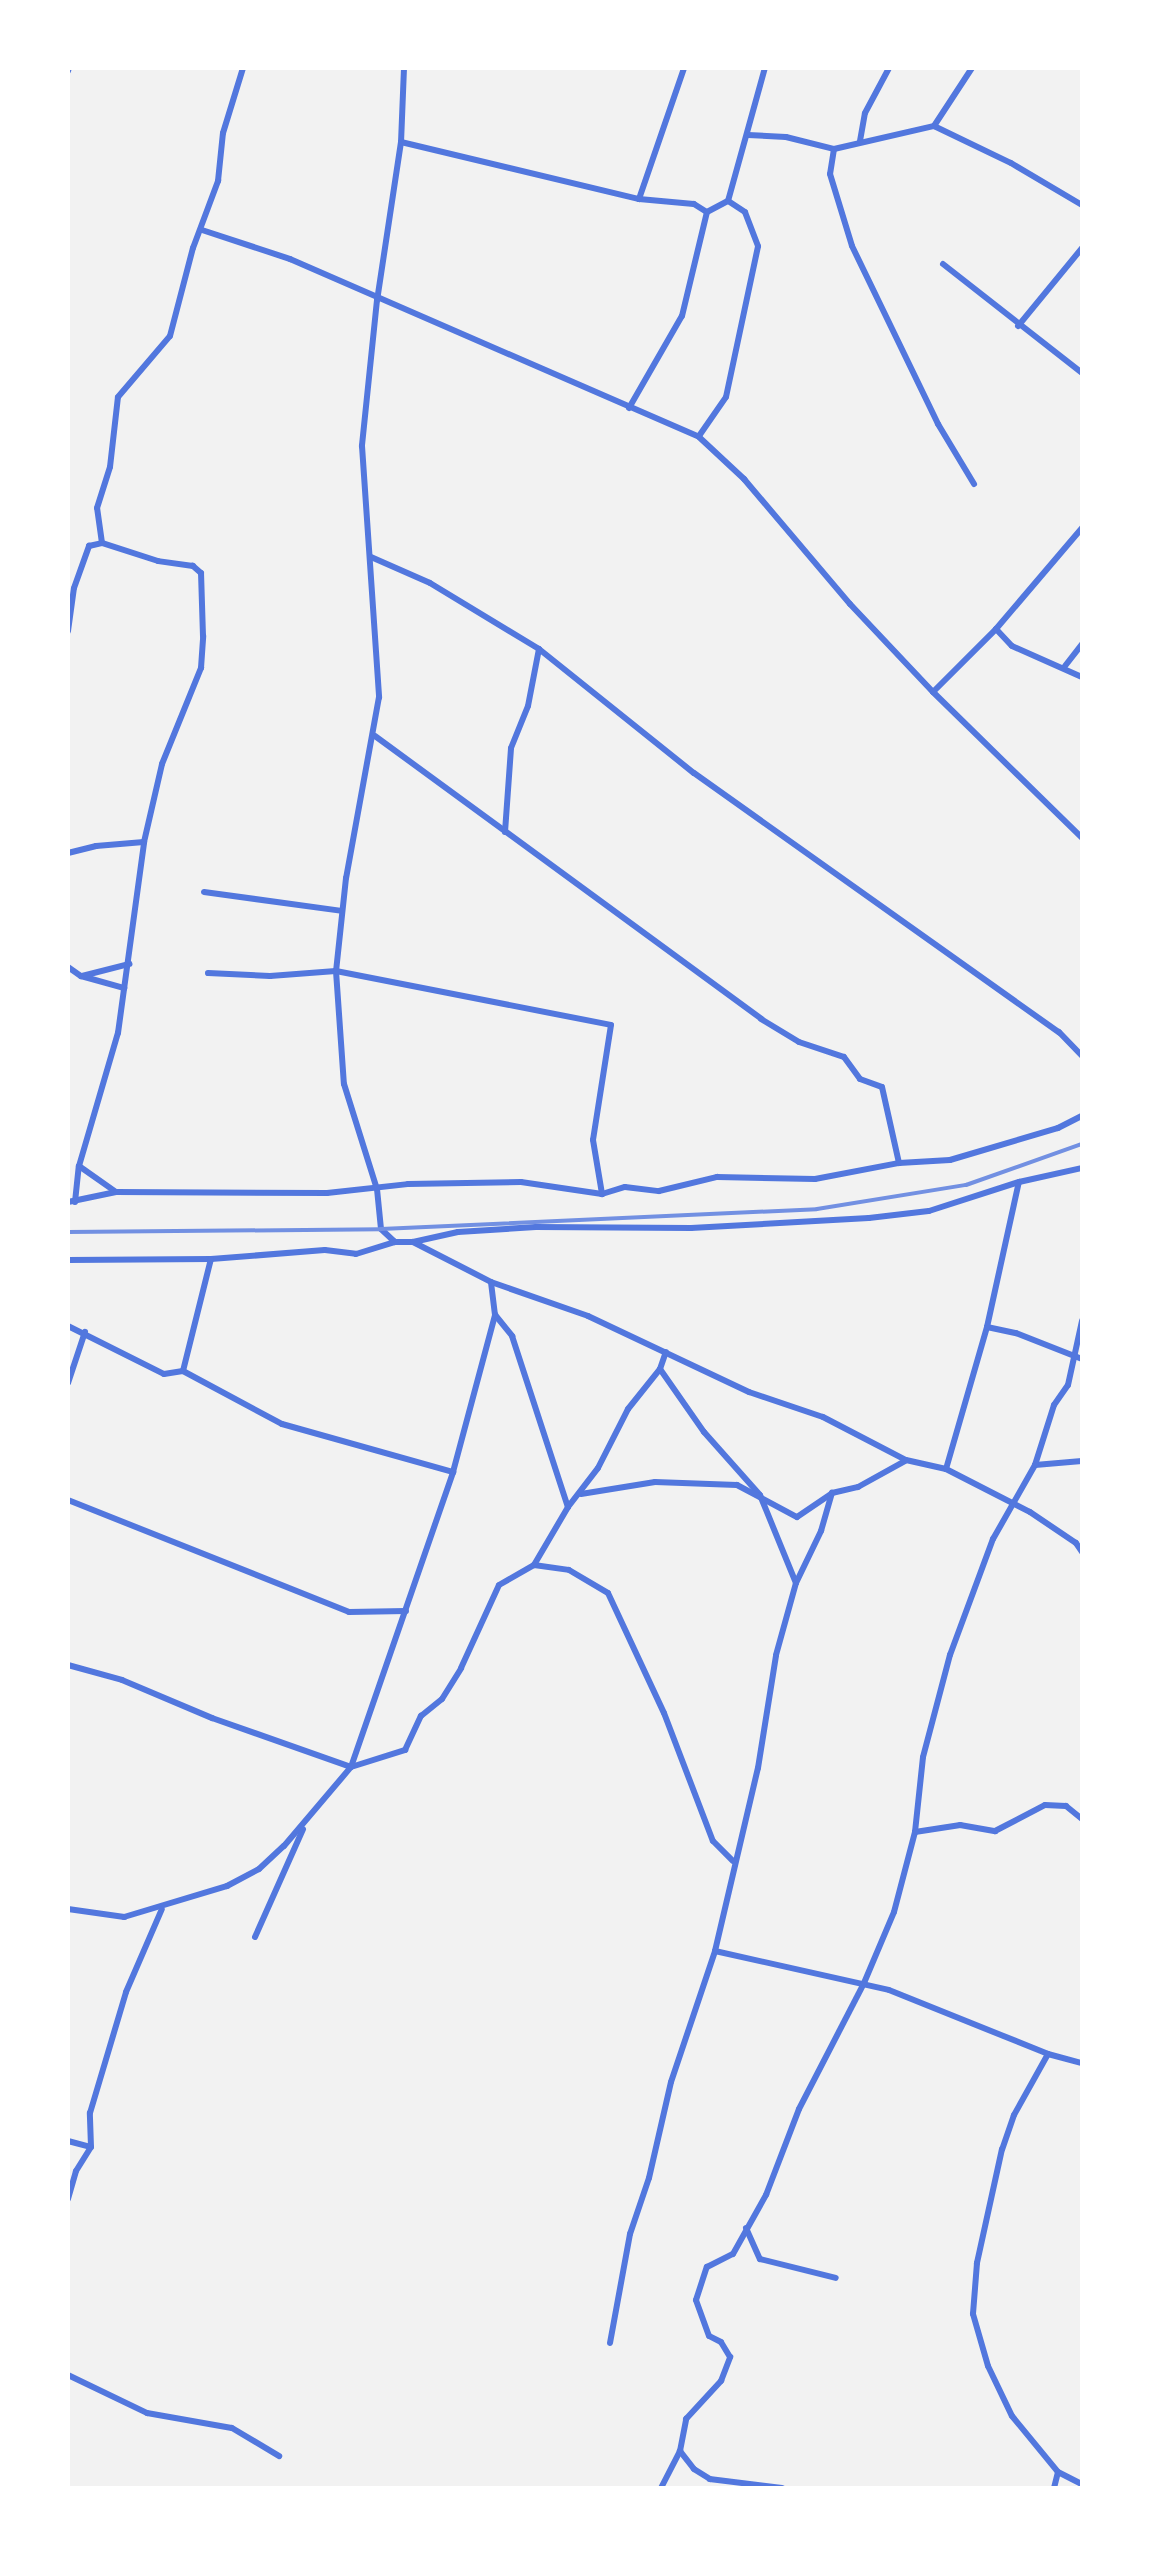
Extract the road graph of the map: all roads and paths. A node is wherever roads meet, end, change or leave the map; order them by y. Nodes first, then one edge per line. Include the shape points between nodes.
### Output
1 (243, 68) edge
2 (404, 68) edge
3 (684, 68) edge
4 (765, 68) edge
5 (887, 68) edge
6 (972, 68) edge
7 (934, 126) junction
8 (748, 135) junction
9 (860, 141) junction
10 (402, 142) junction
11 (834, 149) junction
12 (640, 199) junction
13 (728, 200) junction
14 (1082, 205) edge
15 (707, 212) junction
16 (202, 230) junction
17 (1082, 248) edge
18 (943, 264) dead end
19 (377, 300) junction
20 (1018, 326) junction
21 (1082, 374) edge
22 (629, 408) junction
23 (699, 437) junction
24 (974, 484) dead end
25 (1082, 528) edge
26 (102, 542) junction
27 (371, 557) junction
28 (996, 629) junction
29 (68, 631) edge
30 (1082, 644) edge
31 (539, 649) junction
32 (1065, 666) junction
33 (1082, 677) edge
34 (933, 692) junction
35 (374, 735) junction
36 (505, 832) junction
37 (1082, 838) edge
38 (144, 842) junction
39 (68, 854) edge
40 (204, 892) dead end
41 (342, 911) junction
42 (130, 964) junction
43 (68, 968) edge
44 (336, 971) junction
45 (208, 973) dead end
46 (81, 976) junction
47 (124, 988) junction
48 (1082, 1056) edge
49 (1082, 1116) edge
50 (898, 1163) junction
51 (79, 1166) junction
52 (1082, 1168) edge
53 (1019, 1182) junction
54 (377, 1189) junction
55 (116, 1192) junction
56 (602, 1194) junction
57 (71, 1202) edge
58 (395, 1242) junction
59 (414, 1242) junction
60 (68, 1260) edge
61 (211, 1260) junction
62 (491, 1282) junction
63 (495, 1315) junction
64 (1082, 1321) edge
65 (68, 1326) edge
66 (986, 1328) junction
67 (85, 1332) junction
68 (666, 1352) junction
69 (1071, 1358) junction
70 (1082, 1360) edge
71 (660, 1369) junction
72 (183, 1372) junction
73 (68, 1382) edge
74 (906, 1460) junction
75 (1082, 1461) edge
76 (1035, 1465) junction
77 (946, 1469) junction
78 (452, 1472) junction
79 (832, 1493) junction
80 (579, 1494) junction
81 (760, 1494) junction
82 (68, 1500) edge
83 (1011, 1502) junction
84 (568, 1508) junction
85 (1082, 1552) edge
86 (534, 1564) junction
87 (796, 1583) junction
88 (406, 1611) junction
89 (68, 1665) edge
90 (351, 1767) junction
91 (1082, 1818) edge
92 (306, 1824) junction
93 (914, 1832) junction
94 (733, 1861) junction
95 (162, 1908) junction
96 (68, 1909) edge
97 (255, 1937) dead end
98 (715, 1951) junction
99 (864, 1983) junction
100 (1048, 2054) junction
101 (1082, 2063) edge
102 (68, 2141) edge
103 (91, 2147) junction
104 (68, 2199) edge
105 (746, 2226) junction
106 (836, 2278) dead end
107 (610, 2342) dead end
108 (68, 2375) edge
109 (680, 2450) junction
110 (279, 2456) dead end
111 (1058, 2472) junction
112 (1082, 2484) edge
113 (661, 2488) edge
114 (782, 2488) edge
115 (1054, 2488) edge

1 - 16 street
2 - 10 street
3 - 12 street
4 - 8 street
5 - 9 street via 865,113
6 - 7 street
7 - 9 street
7 - 14 street
8 - 11 street
8 - 13 street
9 - 11 street
10 - 12 street
10 - 19 street
11 - 24 street via 830,174 852,246
12 - 15 street via 694,204
13 - 15 street
13 - 23 street via 746,212 758,246 726,397
15 - 22 street via 682,316
16 - 19 street via 290,259
16 - 26 street via 170,336 118,397 98,508
17 - 20 street
18 - 20 street
19 - 22 street
19 - 27 street via 362,446
20 - 21 street
22 - 23 street
23 - 34 street via 744,478
25 - 28 street
26 - 29 street via 89,546
26 - 38 street via 193,566 204,586 201,668 162,764
27 - 31 street via 430,583
27 - 35 street via 379,697
28 - 32 street via 1012,646
28 - 34 street
30 - 32 street
31 - 36 street via 511,748
31 - 48 street via 694,773 1060,1032
32 - 33 street
34 - 37 street
35 - 36 street
35 - 41 street
36 - 50 street via 761,1019 844,1058 860,1078 882,1087
38 - 39 street
38 - 42 street
40 - 41 street
41 - 44 street
42 - 46 street
42 - 47 street
43 - 46 street
44 - 45 street
44 - 54 street via 344,1084
44 - 56 street via 611,1025 593,1140
46 - 47 street
47 - 51 street via 118,1033
49 - 50 street via 950,1160
50 - 56 street via 815,1179 717,1177 659,1191
51 - 55 street
51 - 57 street
52 - 53 street
53 - 59 street via 929,1211 869,1218 691,1228 536,1227
53 - 66 street
54 - 55 street
54 - 56 street via 521,1182
54 - 58 street via 381,1229
55 - 57 street
58 - 59 street
58 - 61 street via 356,1254 325,1250
59 - 62 street
60 - 61 street
61 - 72 street
62 - 63 street
62 - 68 street
63 - 78 street
63 - 84 street via 512,1336
64 - 69 street
65 - 67 street
66 - 69 street via 1016,1333
66 - 77 street
67 - 72 street via 164,1374
67 - 73 street
68 - 71 street
68 - 74 street
69 - 70 street
69 - 76 street via 1068,1385 1054,1405
71 - 80 street via 628,1409
71 - 81 street
72 - 78 street via 282,1424
74 - 77 street
74 - 79 street via 858,1487
75 - 76 street
76 - 83 street
77 - 83 street
78 - 88 street
79 - 81 street via 796,1517
79 - 87 street
80 - 81 street via 655,1482 737,1485
80 - 84 street
81 - 87 street
82 - 88 street via 348,1612
83 - 85 street
83 - 93 street via 950,1654 923,1757
84 - 86 street
86 - 90 street via 499,1585 462,1668 421,1716 405,1750
86 - 94 street via 569,1570 608,1593 664,1712 713,1841
87 - 94 street
88 - 90 street
89 - 90 street
90 - 92 street
91 - 93 street via 1066,1806 1045,1805 995,1831 960,1824
92 - 95 street via 259,1868
92 - 97 street
93 - 99 street via 894,1912
94 - 98 street
95 - 96 street via 124,1916
95 - 103 street via 126,1992 90,2114
98 - 99 street
98 - 107 street via 670,2082
99 - 100 street
99 - 105 street
100 - 101 street
100 - 111 street via 1002,2149 973,2314 1012,2416
102 - 103 street
103 - 104 street
105 - 106 street via 760,2259
105 - 109 street via 733,2254 707,2267 696,2300 709,2336 730,2357 722,2381 686,2419
108 - 110 street via 147,2413 232,2428
109 - 113 street
109 - 114 street via 710,2479
111 - 112 street
111 - 115 street

